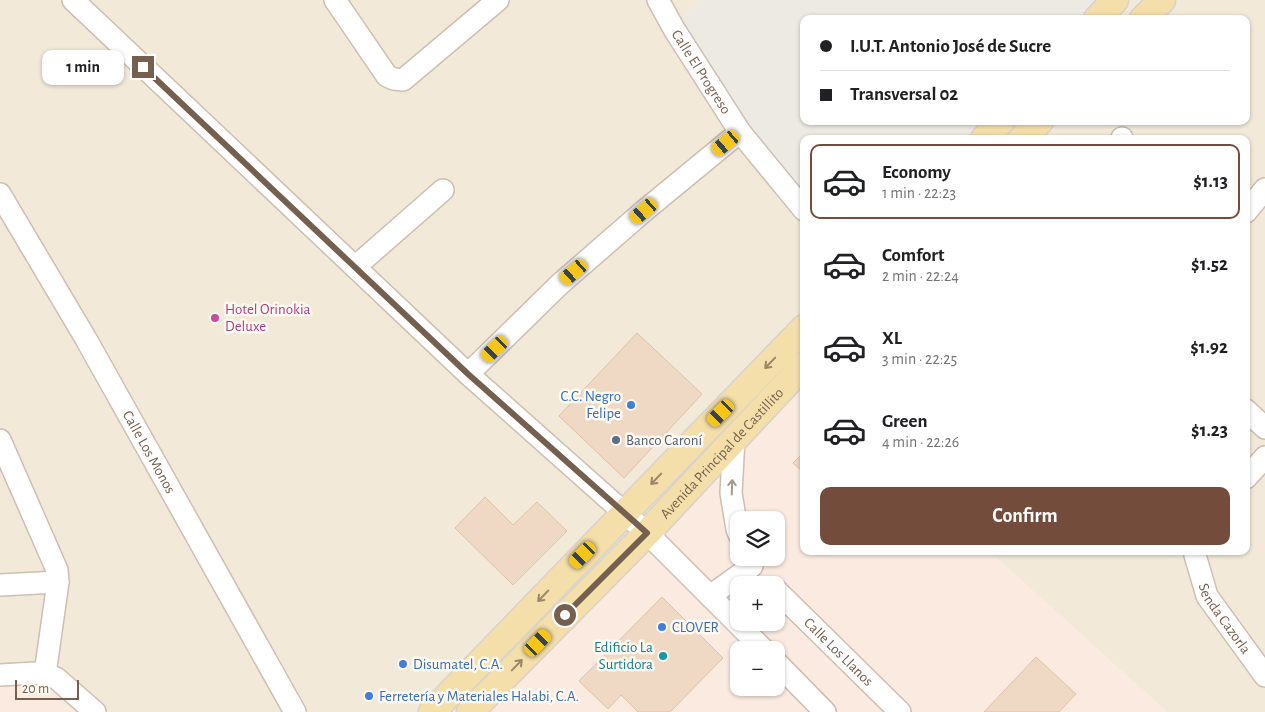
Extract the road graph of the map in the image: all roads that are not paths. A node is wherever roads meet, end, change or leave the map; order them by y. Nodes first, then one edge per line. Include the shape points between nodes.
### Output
1 (73, 0) edge
2 (335, 0) edge
3 (498, 0) edge
4 (658, 0) edge
5 (1115, 0) edge
6 (1162, 0) edge
7 (1101, 15) edge
8 (1147, 15) edge
9 (997, 125) edge
10 (1036, 125) edge
11 (740, 132) junction
12 (988, 135) edge
13 (1026, 135) edge
14 (1265, 189) edge
15 (443, 190) dead end
16 (0, 194) edge
17 (800, 205) edge
18 (1250, 207) edge
19 (355, 268) junction
20 (800, 332) edge
21 (800, 369) edge
22 (468, 374) junction
23 (1250, 414) edge
24 (1265, 428) edge
25 (734, 439) junction
26 (0, 440) edge
27 (1265, 457) edge
28 (1250, 474) edge
29 (734, 511) edge
30 (624, 512) junction
31 (647, 533) junction
32 (1196, 555) edge
33 (745, 566) edge
34 (754, 566) edge
35 (763, 576) edge
36 (58, 582) junction
37 (0, 584) edge
38 (710, 596) junction
39 (785, 599) edge
40 (755, 641) edge
41 (785, 671) edge
42 (40, 674) junction
43 (0, 675) edge
44 (1265, 676) edge
45 (94, 712) edge
46 (295, 712) edge
47 (432, 712) edge
48 (470, 712) edge
49 (826, 712) edge
50 (900, 712) edge

1 - 19 street
2 - 3 street via 386,76 403,80
4 - 11 street, Calle El Progreso
5 - 7 main road
6 - 8 main road
9 - 12 main road
10 - 13 main road
11 - 17 street, Calle El Progreso
11 - 22 street via 560,284
14 - 18 street
15 - 19 street
16 - 46 street, Calle Los Monos via 86,339
19 - 22 street
20 -> 30 main road, Avenida Principal de Castillito
21 - 25 main road, Avenida Principal de Castillito
22 - 30 street
23 - 24 street
29 -> 25 street via 731,493
25 - 31 main road, Avenida Principal de Castillito
26 - 36 street via 57,570
27 - 28 street
30 - 31 street
30 -> 47 main road, Avenida Principal de Castillito
31 - 38 street
48 -> 31 main road, Avenida Principal de Castillito
32 - 44 street, Senda Cazorla via 1207,596
33 - 38 street
34 - 35 street
36 - 37 street
36 - 42 street
38 - 40 street
39 - 50 street, Calle Los Llanos
41 - 49 street
42 - 43 street
42 - 45 street via 56,678

